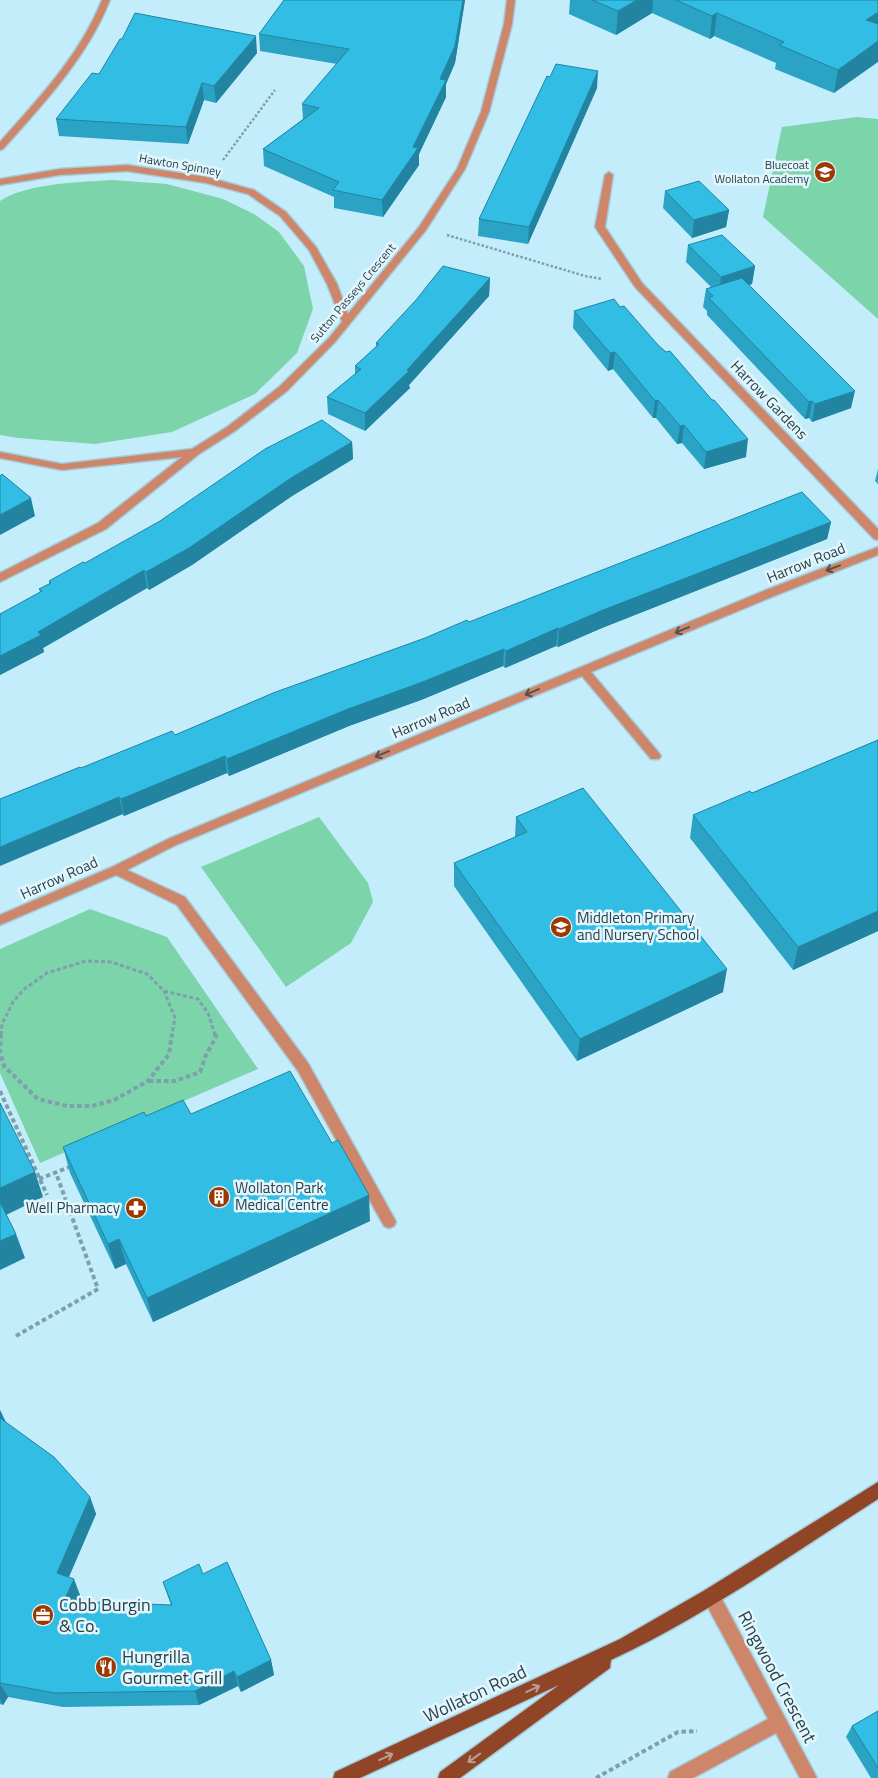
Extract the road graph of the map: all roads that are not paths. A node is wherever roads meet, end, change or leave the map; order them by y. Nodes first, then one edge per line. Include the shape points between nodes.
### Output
1 (106, 0) edge
2 (511, 0) edge
3 (0, 147) edge
4 (609, 175) dead end
5 (0, 182) edge
6 (346, 323) junction
7 (195, 452) junction
8 (0, 455) edge
9 (878, 536) edge
10 (878, 550) edge
11 (0, 578) edge
12 (584, 671) junction
13 (655, 756) dead end
14 (116, 870) junction
15 (0, 920) edge
16 (389, 1222) dead end
17 (878, 1490) edge
18 (711, 1596) junction
19 (626, 1645) junction
20 (779, 1722) junction
21 (342, 1778) edge
22 (446, 1778) edge
23 (676, 1778) edge
24 (808, 1778) edge

1 - 3 street via 103,11 74,59
2 - 6 street, Sutton Passeys Crescent via 508,24 485,112 461,168 423,228
4 - 9 street, Harrow Gardens via 600,227 638,285
5 - 6 street, Hawton Spinney via 60,172 127,168 207,180 251,192 283,214 313,249 332,284
6 - 7 street, Sutton Passeys Crescent via 283,389
7 - 8 street via 62,467
7 - 11 street, Sutton Passeys Crescent via 102,526
10 -> 12 street, Harrow Road
12 - 13 street
12 -> 14 street, Harrow Road via 172,842
14 - 15 street, Harrow Road
14 - 16 street via 180,900 303,1067
17 - 18 main road, Wollaton Road
18 - 19 main road, Wollaton Road
18 - 20 street, Ringwood Crescent
21 -> 19 main road, Wollaton Road
19 -> 22 main road, Wollaton Road
20 - 23 street
20 - 24 street, Ringwood Crescent

